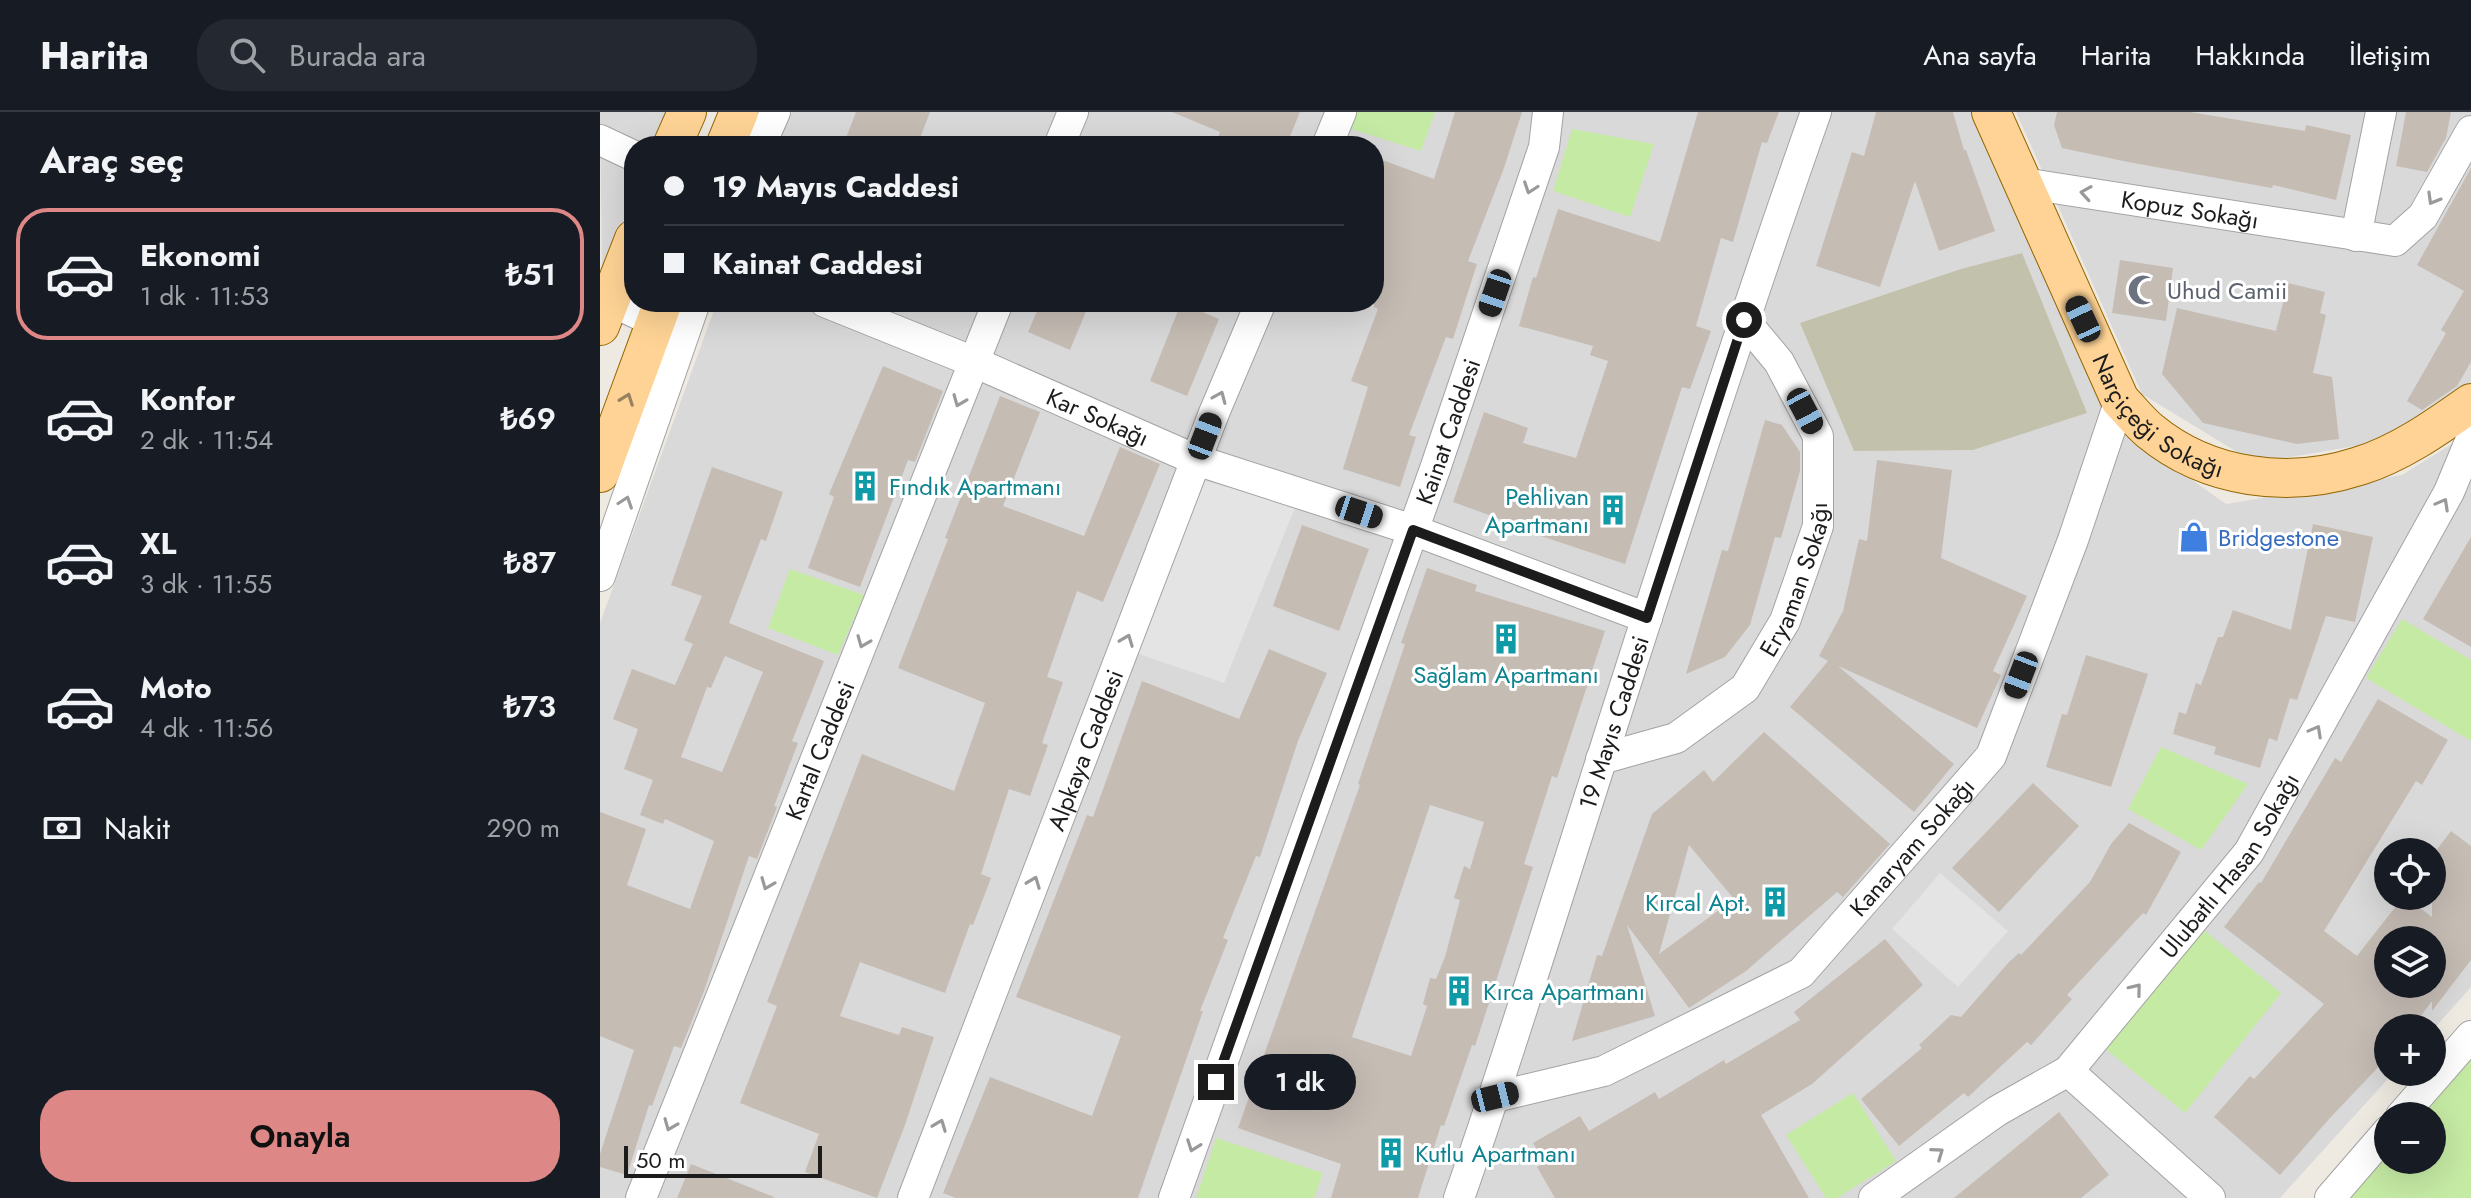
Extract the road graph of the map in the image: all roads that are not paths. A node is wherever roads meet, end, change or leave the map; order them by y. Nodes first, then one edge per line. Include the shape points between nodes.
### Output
1 (687, 112) edge
2 (739, 112) edge
3 (775, 112) edge
4 (1073, 112) edge
5 (1341, 112) edge
6 (1548, 112) edge
7 (1816, 112) edge
8 (1991, 112) edge
9 (2381, 112) edge
10 (2471, 131) edge
11 (676, 136) edge
12 (729, 136) edge
13 (764, 136) edge
14 (1063, 136) edge
15 (1331, 136) edge
16 (600, 140) edge
17 (624, 151) edge
18 (2022, 183) junction
19 (2356, 236) junction
20 (624, 261) edge
21 (603, 307) edge
22 (624, 309) edge
23 (659, 312) edge
24 (692, 312) edge
25 (850, 312) edge
26 (994, 312) edge
27 (1257, 312) edge
28 (1744, 320) junction
29 (974, 362) junction
30 (2120, 400) junction
31 (2471, 403) edge
32 (2471, 439) edge
33 (1196, 460) junction
34 (600, 473) edge
35 (1413, 530) junction
36 (600, 576) edge
37 (1647, 618) junction
38 (1601, 759) junction
39 (2471, 1036) edge
40 (2068, 1071) junction
41 (1495, 1097) junction
42 (2413, 1102) edge
43 (2374, 1147) edge
44 (641, 1198) edge
45 (913, 1198) edge
46 (1174, 1198) edge
47 (1459, 1198) edge
48 (1874, 1198) edge
49 (2210, 1198) edge
50 (2330, 1198) edge

1 - 11 main road
2 - 12 main road
3 - 13 street
4 - 14 street
5 - 15 street
6 -> 35 street, Kainat Caddesi via 1544,147
7 - 28 street, 19 Mayıs Caddesi
8 - 18 main road, Narçiçeği Sokağı
9 - 19 street
10 -> 19 street, Kopuz Sokağı via 2423,216 2395,241
16 - 17 street
19 -> 18 street, Kopuz Sokağı
18 - 30 main road, Narçiçeği Sokağı
20 - 21 main road
21 - 22 street
34 -> 23 main road
36 -> 24 street
25 - 29 street, Kar Sokağı
26 - 29 street, Kartal Caddesi
33 -> 27 street, Alpkaya Caddesi
28 - 37 street, 19 Mayıs Caddesi
28 - 38 street, Eryaman Sokağı via 1779,362 1818,436 1818,526 1785,621 1745,688 1676,738
29 - 33 street, Kar Sokağı
29 -> 44 street, Kartal Caddesi
30 - 31 main road, Narçiçeği Sokağı via 2151,431 2191,457 2243,476 2305,478 2360,466 2427,434
30 - 41 street, Kanaryam Sokağı via 1991,756 1801,973 1604,1071
40 -> 32 street, Ulubatlı Hasan Sokağı via 2249,852 2449,492
33 - 35 street, Kar Sokağı
45 -> 33 street, Alpkaya Caddesi
35 - 37 street, Kar Sokağı
35 -> 46 street, Kainat Caddesi
37 - 38 street, 19 Mayıs Caddesi
38 - 41 street, 19 Mayıs Caddesi
39 - 42 street
48 -> 40 street, Ulubatlı Hasan Sokağı via 1997,1111
40 - 49 street
41 - 47 street, 19 Mayıs Caddesi
43 - 50 street

